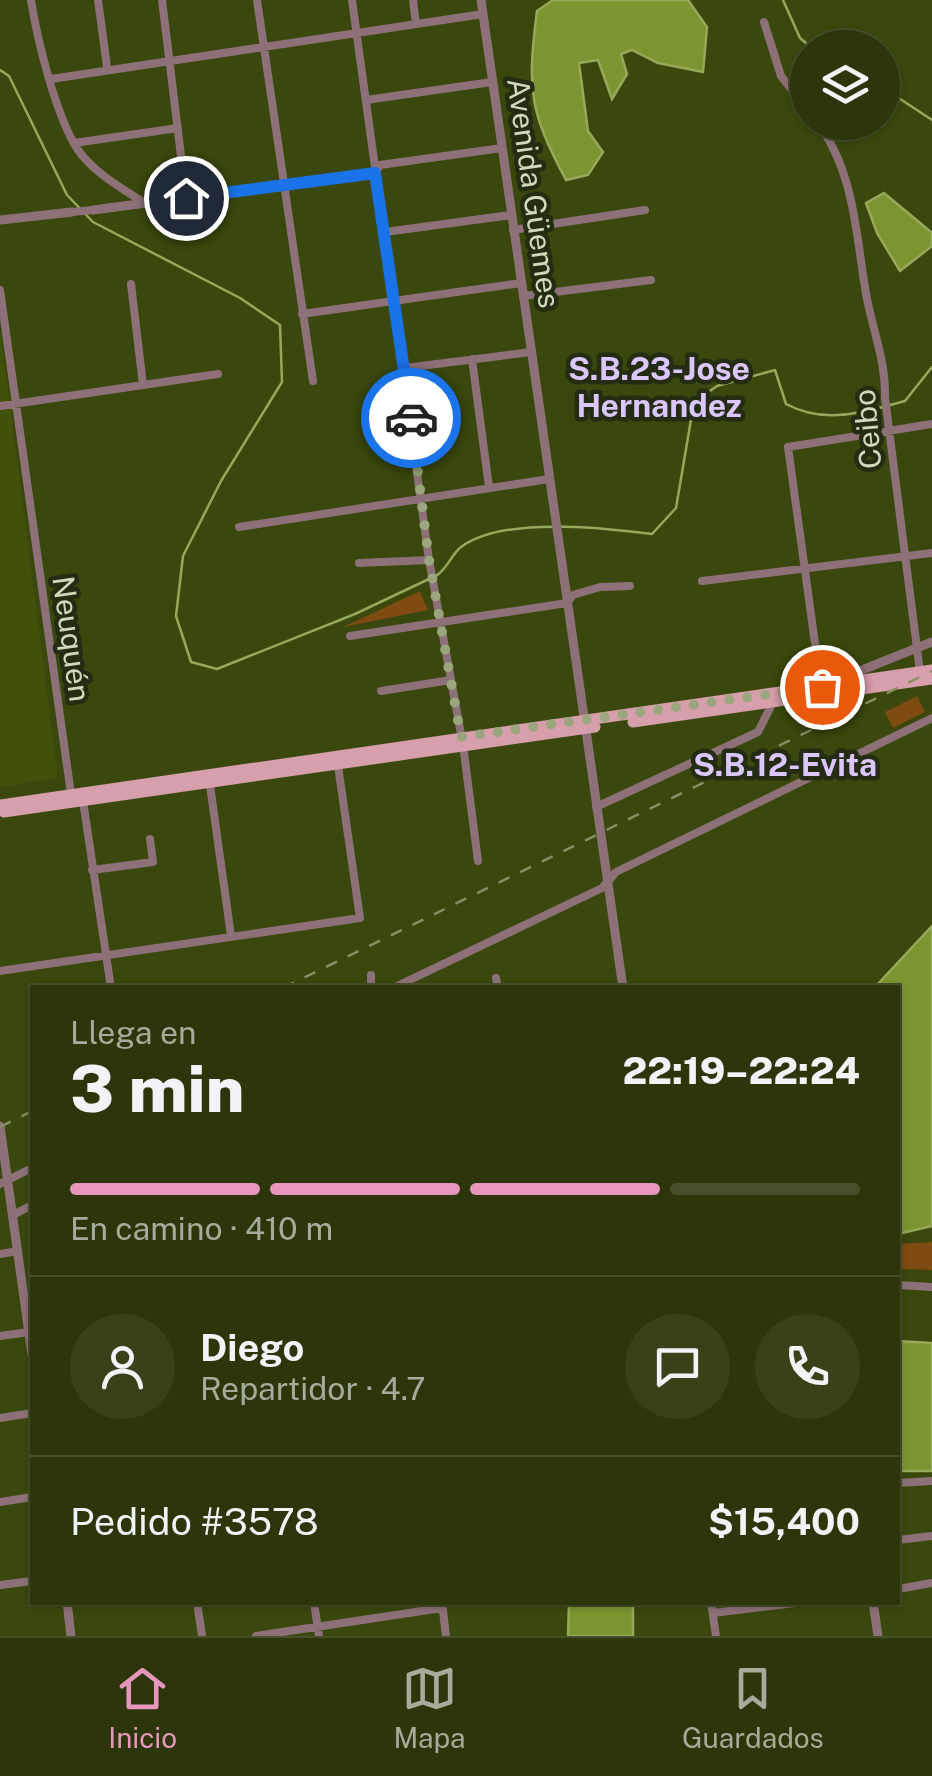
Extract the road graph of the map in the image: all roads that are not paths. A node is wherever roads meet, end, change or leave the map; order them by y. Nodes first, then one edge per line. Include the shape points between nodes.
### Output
1 (31, 0) edge
2 (98, 0) edge
3 (162, 0) edge
4 (257, 0) edge
5 (352, 0) edge
6 (414, 0) edge
7 (481, 0) edge
8 (483, 14) junction
9 (764, 22) dead end
10 (416, 24) junction
11 (357, 31) junction
12 (263, 46) junction
13 (169, 60) junction
14 (107, 67) junction
15 (51, 78) junction
16 (492, 82) junction
17 (790, 87) edge
18 (366, 100) junction
19 (178, 128) junction
20 (825, 140) edge
21 (74, 143) junction
22 (502, 148) junction
23 (375, 173) junction
24 (284, 184) junction
25 (119, 187) junction
26 (186, 198) junction
27 (146, 204) junction
28 (111, 207) junction
29 (93, 210) joint
30 (644, 210) dead end
31 (72, 212) joint
32 (511, 215) junction
33 (0, 220) edge
34 (513, 230) junction
35 (386, 232) junction
36 (652, 280) dead end
37 (521, 283) junction
38 (131, 284) dead end
39 (0, 290) edge
40 (523, 296) junction
41 (394, 301) junction
42 (302, 314) junction
43 (531, 352) junction
44 (472, 360) junction
45 (404, 368) junction
46 (218, 374) dead end
47 (313, 381) dead end
48 (144, 385) junction
49 (15, 404) junction
50 (0, 406) edge
51 (932, 424) edge
52 (889, 430) junction
53 (549, 479) junction
54 (490, 487) junction
55 (421, 497) junction
56 (239, 527) dead end
57 (932, 553) edge
58 (906, 558) junction
59 (429, 560) junction
60 (358, 564) dead end
61 (805, 569) junction
62 (702, 581) dead end
63 (630, 586) dead end
64 (567, 603) junction
65 (441, 624) junction
66 (350, 636) dead end
67 (932, 642) edge
68 (920, 647) junction
69 (927, 675) edge
70 (451, 680) junction
71 (381, 690) dead end
72 (822, 691) junction
73 (773, 702) junction
74 (932, 718) edge
75 (584, 725) junction
76 (462, 741) junction
77 (337, 759) junction
78 (209, 778) junction
79 (71, 794) junction
80 (83, 801) junction
81 (0, 805) edge
82 (596, 807) junction
83 (0, 813) edge
84 (150, 840) dead end
85 (478, 862) dead end
86 (92, 870) junction
87 (607, 880) junction
88 (231, 936) junction
89 (106, 955) junction
90 (0, 970) edge
91 (371, 975) dead end
92 (111, 985) edge
93 (371, 985) edge
94 (399, 985) edge
95 (623, 985) edge
96 (0, 1126) edge
97 (30, 1169) edge
98 (4, 1182) edge
99 (30, 1206) edge
100 (13, 1215) junction
101 (18, 1252) junction
102 (0, 1254) edge
103 (900, 1286) edge
104 (932, 1287) edge
105 (30, 1326) edge
106 (30, 1332) edge
107 (0, 1336) edge
108 (30, 1413) edge
109 (0, 1418) edge
110 (932, 1481) edge
111 (900, 1483) edge
112 (30, 1497) edge
113 (0, 1502) edge
114 (932, 1536) edge
115 (900, 1540) edge
116 (30, 1581) edge
117 (932, 1583) edge
118 (0, 1586) edge
119 (900, 1589) edge
120 (67, 1605) edge
121 (197, 1605) edge
122 (314, 1605) edge
123 (442, 1605) edge
124 (711, 1605) edge
125 (768, 1605) edge
126 (874, 1605) edge
127 (712, 1614) junction
128 (318, 1632) edge
129 (71, 1636) edge
130 (202, 1636) edge
131 (256, 1636) edge
132 (446, 1636) edge
133 (716, 1636) edge
134 (878, 1636) edge

1 - 15 street via 40,56
2 - 14 street
3 - 13 street
4 - 12 street
5 - 11 street
6 - 10 street
7 - 8 street, Avenida Güemes
8 - 10 street
8 - 16 street, Avenida Güemes
9 - 17 street
10 - 11 street
11 - 12 street
11 - 18 street
12 - 13 street
12 - 24 street
13 - 14 street
13 - 19 street
14 - 15 street
15 - 21 street
16 - 18 street
16 - 22 street, Avenida Güemes
18 - 23 street
19 - 21 street
19 - 26 street
20 - 52 street, Ceibo via 852,195 873,328 886,365
21 - 25 street
22 - 23 street via 380,165
22 - 32 street, Avenida Güemes
23 - 24 street
23 - 35 street
24 - 26 street
24 - 42 street
25 - 27 street
25 - 28 street
26 - 27 street
27 - 28 street
28 - 29 street
29 - 31 street
30 - 34 street
31 - 33 street
32 - 34 street, Avenida Güemes
32 - 35 street
34 - 37 street, Avenida Güemes
35 - 41 street
36 - 40 street
37 - 40 street, Avenida Güemes
37 - 41 street
38 - 48 street
39 - 49 street, Neuquén
40 - 43 street, Avenida Güemes
41 - 42 street
41 - 45 street
42 - 47 street
43 - 44 street
43 - 53 street, Avenida Güemes
44 - 45 street
44 - 54 street
45 - 55 street
46 - 48 street
48 - 49 street
49 - 50 street
49 - 79 street, Neuquén
51 - 52 street
52 - 58 street, Ceibo
52 - 61 street via 788,447
53 - 54 street
53 - 64 street, Avenida Güemes
54 - 55 street
55 - 56 street
55 - 59 street
57 - 58 street
58 - 61 street
58 - 68 street, Ceibo
59 - 60 street
59 - 65 street
61 - 62 street
61 - 72 street
63 - 64 street via 600,587
64 - 65 street
64 - 75 street, Avenida Güemes
65 - 66 street
65 - 70 street
67 - 68 street
68 - 69 street, Ceibo
68 - 72 street
69 - 72 main road
70 - 71 street
70 - 76 street
72 - 73 main road
72 - 75 main road
73 - 75 main road
73 - 82 street via 758,732
74 - 87 street
75 - 76 main road
75 - 82 street, Avenida Güemes
76 - 77 main road
76 - 85 street
77 - 78 main road
77 - 88 street via 360,918
78 - 79 main road
78 - 80 main road
78 - 88 street
79 - 80 street
79 - 81 main road
80 - 83 main road
80 - 86 street
82 - 87 street, Avenida Güemes
84 - 86 street via 154,862
86 - 89 street
87 - 94 street
87 - 95 street, Avenida Güemes
88 - 89 street
89 - 90 street
89 - 92 street
91 - 93 street
96 - 98 street
97 - 98 street
98 - 100 street
99 - 100 street
100 - 101 street
101 - 102 street
101 - 105 street
103 - 104 street
106 - 107 street
108 - 109 street
110 - 111 street
112 - 113 street
114 - 115 street
116 - 118 street
117 - 119 street
120 - 129 street
121 - 130 street
122 - 128 street
123 - 128 street
123 - 132 street
124 - 127 street
125 - 127 street
126 - 134 street
127 - 133 street
128 - 131 street

